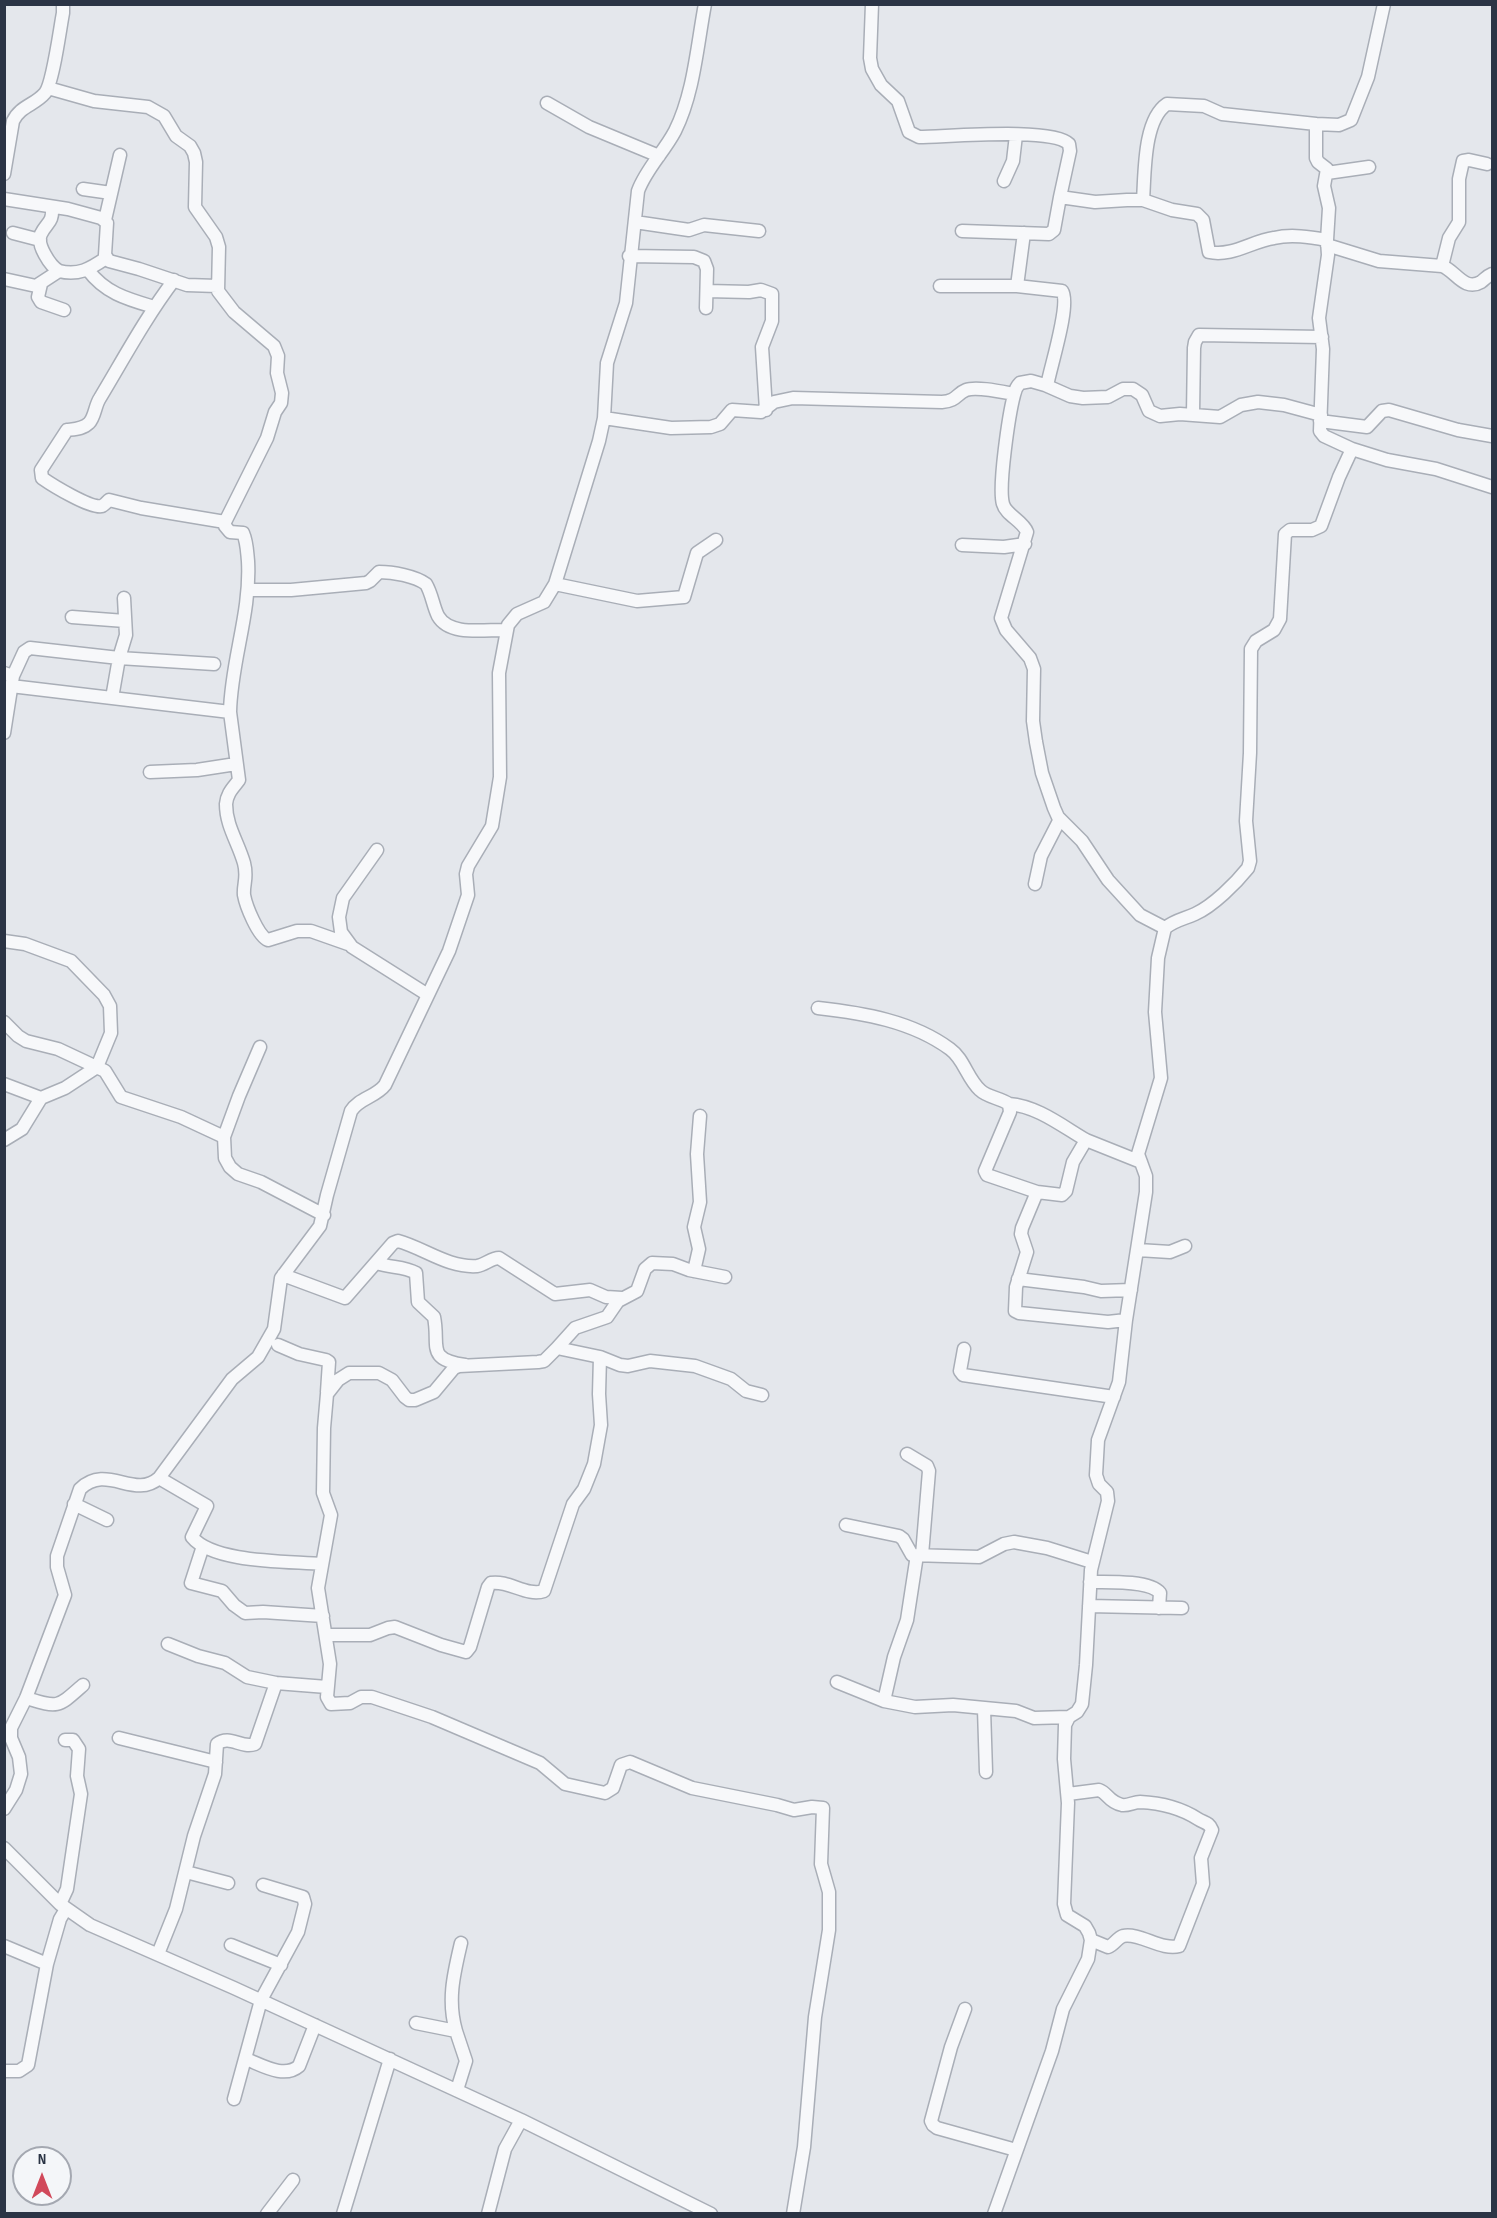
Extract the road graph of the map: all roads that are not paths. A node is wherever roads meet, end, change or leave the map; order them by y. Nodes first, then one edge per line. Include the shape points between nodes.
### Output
1 (63, 4) edge
2 (705, 4) edge
3 (872, 4) edge
4 (1384, 4) edge
5 (48, 88) junction
6 (547, 103) dead end
7 (1317, 124) junction
8 (1016, 135) junction
9 (7, 144) edge
10 (120, 155) dead end
11 (659, 156) junction
12 (1487, 164) dead end
13 (1368, 167) dead end
14 (1327, 173) junction
15 (4, 174) edge
16 (1004, 181) dead end
17 (83, 189) dead end
18 (111, 193) junction
19 (1060, 197) junction
20 (4, 199) edge
21 (1143, 201) junction
22 (52, 208) junction
23 (105, 220) junction
24 (635, 222) junction
25 (759, 231) dead end
26 (962, 231) dead end
27 (13, 233) dead end
28 (1024, 233) junction
29 (40, 240) junction
30 (1327, 242) junction
31 (629, 256) junction
32 (106, 258) junction
33 (1442, 266) junction
34 (88, 270) junction
35 (59, 271) junction
36 (1492, 274) edge
37 (4, 279) edge
38 (174, 280) junction
39 (41, 284) junction
40 (217, 286) junction
41 (940, 286) dead end
42 (1017, 286) junction
43 (707, 291) junction
44 (154, 307) junction
45 (706, 308) dead end
46 (64, 310) dead end
47 (1322, 337) junction
48 (1047, 386) junction
49 (1014, 394) junction
50 (766, 410) junction
51 (1193, 414) junction
52 (603, 418) junction
53 (1320, 418) junction
54 (1492, 436) edge
55 (1352, 449) junction
56 (1492, 487) edge
57 (225, 522) junction
58 (716, 540) dead end
59 (1025, 544) junction
60 (962, 545) dead end
61 (555, 584) junction
62 (248, 591) junction
63 (124, 598) dead end
64 (72, 617) dead end
65 (125, 621) junction
66 (507, 630) junction
67 (119, 658) junction
68 (214, 664) dead end
69 (10, 678) edge
70 (112, 698) junction
71 (230, 712) junction
72 (4, 734) edge
73 (236, 764) junction
74 (150, 772) dead end
75 (1060, 819) junction
76 (377, 850) dead end
77 (1035, 884) dead end
78 (1165, 928) junction
79 (4, 941) edge
80 (348, 944) junction
81 (428, 995) junction
82 (818, 1008) dead end
83 (4, 1022) edge
84 (260, 1047) dead end
85 (97, 1067) junction
86 (4, 1084) edge
87 (41, 1098) junction
88 (1009, 1104) junction
89 (700, 1116) dead end
90 (4, 1125) edge
91 (19, 1130) junction
92 (224, 1137) junction
93 (4, 1140) edge
94 (1086, 1140) junction
95 (1140, 1162) junction
96 (1037, 1192) junction
97 (324, 1215) junction
98 (1185, 1246) dead end
99 (1138, 1250) junction
100 (377, 1263) junction
101 (694, 1271) junction
102 (283, 1275) junction
103 (725, 1277) dead end
104 (1018, 1279) junction
105 (1131, 1290) junction
106 (622, 1298) junction
107 (1126, 1320) junction
108 (278, 1345) dead end
109 (558, 1348) junction
110 (964, 1349) dead end
111 (600, 1357) junction
112 (465, 1365) junction
113 (327, 1394) junction
114 (762, 1395) dead end
115 (1114, 1397) junction
116 (907, 1455) dead end
117 (159, 1478) junction
118 (74, 1504) junction
119 (107, 1520) dead end
120 (846, 1525) dead end
121 (203, 1546) junction
122 (920, 1555) junction
123 (1092, 1562) junction
124 (322, 1564) junction
125 (1090, 1581) junction
126 (1089, 1606) junction
127 (1159, 1608) junction
128 (1182, 1608) dead end
129 (323, 1616) junction
130 (326, 1635) junction
131 (168, 1644) dead end
132 (837, 1682) dead end
133 (276, 1683) junction
134 (83, 1685) dead end
135 (327, 1687) junction
136 (26, 1698) junction
137 (884, 1701) junction
138 (984, 1709) junction
139 (1070, 1717) junction
140 (119, 1738) dead end
141 (65, 1740) dead end
142 (216, 1762) junction
143 (986, 1772) dead end
144 (1068, 1794) junction
145 (4, 1809) edge
146 (4, 1848) edge
147 (186, 1872) junction
148 (228, 1883) dead end
149 (263, 1886) dead end
150 (63, 1906) junction
151 (1091, 1940) junction
152 (461, 1943) dead end
153 (231, 1945) dead end
154 (4, 1946) edge
155 (158, 1954) junction
156 (47, 1964) junction
157 (281, 1965) junction
158 (261, 2000) junction
159 (965, 2009) dead end
160 (417, 2023) dead end
161 (315, 2025) junction
162 (456, 2031) junction
163 (246, 2059) junction
164 (390, 2059) junction
165 (4, 2071) edge
166 (457, 2090) junction
167 (234, 2099) dead end
168 (521, 2120) junction
169 (1016, 2150) junction
170 (293, 2180) dead end
171 (267, 2214) edge
172 (343, 2214) edge
173 (488, 2214) edge
174 (711, 2214) edge
175 (793, 2214) edge
176 (994, 2214) edge

1 - 5 street
2 - 11 street via 685,102 675,130
3 - 8 street via 872,69 881,85 898,101 909,132 919,137
4 - 7 street via 1368,77 1351,120 1339,125
5 - 9 street via 17,113
5 - 40 street via 94,101 148,107 164,116 176,135 190,146 196,162 195,207 219,248
6 - 11 street via 589,127
7 - 14 street via 1316,158
7 - 21 street via 1167,104 1159,111 1152,128
8 - 16 street via 1013,160
8 - 19 street via 1054,136 1069,144
9 - 15 street
10 - 18 street
11 - 24 street via 640,185
12 - 33 street via 1463,161 1459,222 1449,238
13 - 14 street
14 - 30 street
17 - 18 street
18 - 23 street
19 - 21 street via 1095,202
19 - 28 street via 1052,233
20 - 22 street
21 - 30 street via 1201,217 1207,249 1213,253 1234,251 1275,237
22 - 23 street
22 - 29 street via 50,222
23 - 32 street
24 - 25 street via 689,230 704,225
24 - 31 street
26 - 28 street
27 - 29 street
28 - 42 street
29 - 35 street via 52,266
30 - 33 street via 1379,261
30 - 47 street via 1319,318
31 - 43 street via 699,258 706,264
31 - 52 street via 626,303 607,363
32 - 34 street
32 - 38 street
33 - 36 street via 1470,283 1480,283
34 - 35 street
34 - 44 street via 110,292
35 - 39 street
37 - 39 street via 29,286
38 - 40 street via 194,286
38 - 44 street
39 - 46 street via 41,303
40 - 57 street via 234,312 274,346 282,399
41 - 42 street
42 - 48 street via 1065,294 1060,336
43 - 45 street
43 - 50 street via 761,290 772,294 771,321 762,347
44 - 57 street via 97,402 90,422 68,429 40,475 71,496 99,506 110,500
47 - 51 street via 1199,335 1194,348
47 - 53 street
48 - 49 street via 1023,381
48 - 51 street via 1083,399 1133,389 1142,395 1152,414
49 - 50 street via 970,389 954,400 942,402 793,398 774,402
49 - 59 street via 1003,470 1003,502 1025,528
50 - 52 street via 732,410 720,424 711,427 672,428
51 - 53 street via 1220,417 1241,405 1264,402
52 - 61 street
53 - 54 street via 1367,427 1382,411 1389,410
53 - 55 street via 1322,434
55 - 56 street
55 - 78 street via 1321,526 1285,534 1280,619 1274,630 1251,649 1248,868 1205,909
57 - 62 street via 226,529 245,537
58 - 61 street via 697,553 684,597 637,601
59 - 60 street
59 - 75 street via 1001,618 1034,669 1036,742 1053,808
61 - 66 street via 544,602 517,614
62 - 66 street via 366,583 379,572 386,572 426,584 438,615 448,626
62 - 71 street
63 - 65 street
64 - 65 street
65 - 67 street via 125,640
66 - 81 street via 499,673 500,777 494,818 468,866 464,912
67 - 68 street
67 - 69 street via 30,648
67 - 70 street
69 - 70 street
69 - 72 street
70 - 71 street
71 - 73 street
73 - 74 street
73 - 80 street via 238,780 227,797 228,823 247,877 244,896 261,934 268,940 311,931
75 - 77 street via 1041,856
75 - 78 street via 1140,915
76 - 80 street via 340,904 339,925
78 - 95 street via 1158,958 1155,1012 1161,1078 1138,1154
79 - 85 street via 33,946 71,961 108,1000 111,1033
80 - 81 street
81 - 97 street via 385,1085 351,1111
82 - 88 street via 867,1015 920,1032 950,1049 980,1090
83 - 85 street via 26,1041 58,1049
84 - 92 street
85 - 87 street
85 - 92 street via 109,1075 121,1097 181,1117
86 - 87 street
87 - 91 street
88 - 94 street via 1034,1110
88 - 96 street via 1010,1112 985,1173
89 - 101 street via 700,1202 694,1227 699,1249
90 - 91 street
91 - 93 street
92 - 97 street via 225,1158 233,1171
94 - 95 street
94 - 96 street via 1072,1162 1065,1194
95 - 99 street via 1146,1185
96 - 104 street via 1022,1228 1027,1252
97 - 102 street via 316,1233
98 - 99 street via 1170,1252
99 - 105 street
100 - 102 street via 345,1298
100 - 106 street via 398,1241 439,1259 471,1266 499,1258 555,1294 590,1290
100 - 112 street via 417,1273 418,1302 434,1317 437,1353 451,1363
101 - 103 street
101 - 106 street via 652,1263 645,1269 637,1291
102 - 117 street via 274,1329 258,1357 225,1388
104 - 105 street via 1101,1291
104 - 107 street via 1016,1312 1108,1322
105 - 107 street
106 - 109 street via 607,1317 575,1328
107 - 115 street
108 - 113 street via 329,1362
109 - 111 street
109 - 112 street via 544,1361
110 - 115 street via 960,1371 963,1375
111 - 114 street via 628,1366 650,1361 695,1366
111 - 130 street via 601,1425 594,1464 573,1504 544,1591 534,1593 491,1583 466,1652 395,1628 370,1635
112 - 113 street via 454,1368 434,1392 415,1400 409,1400 392,1380 379,1373 349,1373
113 - 124 street via 323,1493 331,1515
115 - 123 street via 1098,1440 1096,1475 1109,1495
116 - 122 street via 929,1471
117 - 118 street via 143,1486 110,1478 86,1484
117 - 121 street via 207,1506 192,1537
118 - 119 street
118 - 136 street via 57,1556 65,1590 63,1602
120 - 122 street via 898,1536 912,1555
121 - 124 street via 227,1556
121 - 129 street via 191,1583 222,1591 245,1613
122 - 123 street via 979,1557 1014,1542
122 - 137 street
123 - 125 street
124 - 129 street via 318,1588
125 - 126 street
125 - 127 street via 1155,1588 1160,1593
126 - 127 street
126 - 139 street via 1082,1704
127 - 128 street
129 - 130 street
130 - 135 street via 330,1664
131 - 133 street via 225,1663 247,1677
132 - 137 street
133 - 135 street
133 - 142 street via 257,1742 249,1746 228,1739 220,1741 215,1748
134 - 136 street via 61,1704
135 - 175 street via 331,1704 350,1703 366,1696 422,1713 545,1765 566,1784 605,1793 613,1788 621,1765 630,1762 692,1788 794,1810 823,1808 821,1864 829,1892 829,1930
136 - 145 street via 10,1732 19,1757 20,1779
137 - 138 street via 915,1707 954,1705
138 - 139 street via 1034,1718
138 - 143 street
139 - 144 street via 1065,1725 1064,1759
140 - 142 street
141 - 150 street via 72,1740 79,1749 77,1776 81,1794
142 - 147 street
144 - 151 street via 1065,1910 1085,1926
144 - 151 street via 1099,1790 1122,1805 1138,1802 1173,1807 1189,1812 1212,1830 1201,1858 1203,1884 1179,1946 1128,1936 1108,1947
146 - 150 street
147 - 148 street
147 - 155 street
149 - 157 street via 303,1897 305,1901 298,1932
150 - 155 street via 99,1929
150 - 156 street
151 - 169 street via 1089,1959 1063,2009
152 - 162 street via 452,1984
153 - 157 street
154 - 156 street
155 - 158 street
156 - 165 street via 28,2065 19,2072
157 - 158 street
158 - 161 street
158 - 163 street
159 - 169 street via 931,2121 937,2128
160 - 162 street
161 - 163 street via 294,2070 275,2070
161 - 164 street
162 - 166 street via 466,2061
163 - 167 street
164 - 166 street
164 - 172 street
166 - 168 street
168 - 173 street via 505,2149
168 - 174 street
169 - 176 street
170 - 171 street

